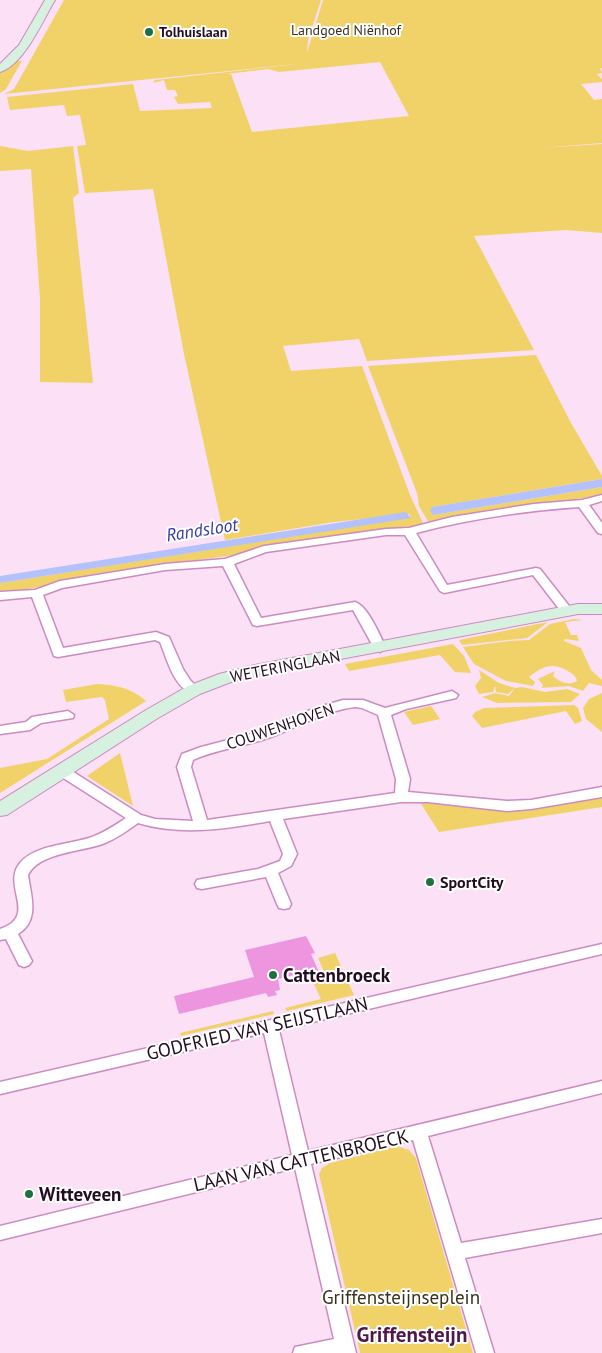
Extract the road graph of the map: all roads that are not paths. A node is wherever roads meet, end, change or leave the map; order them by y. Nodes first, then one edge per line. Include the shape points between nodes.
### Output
1 (50, 0) edge
2 (0, 69) edge
3 (602, 498) edge
4 (582, 503) junction
5 (409, 531) junction
6 (602, 531) edge
7 (227, 562) junction
8 (38, 593) junction
9 (0, 596) edge
10 (602, 609) edge
11 (567, 611) junction
12 (380, 648) junction
13 (194, 690) junction
14 (452, 695) dead end
15 (384, 713) junction
16 (68, 715) dead end
17 (0, 730) edge
18 (62, 771) junction
19 (602, 792) edge
20 (401, 797) junction
21 (0, 810) edge
22 (275, 816) junction
23 (136, 818) junction
24 (200, 825) junction
25 (270, 870) junction
26 (202, 884) dead end
27 (284, 904) dead end
28 (4, 934) edge
29 (602, 949) edge
30 (24, 961) dead end
31 (270, 1025) junction
32 (602, 1087) edge
33 (0, 1088) edge
34 (418, 1132) junction
35 (302, 1158) junction
36 (602, 1226) edge
37 (0, 1233) edge
38 (454, 1252) junction
39 (346, 1349) edge
40 (302, 1353) edge
41 (485, 1353) edge

1 - 2 street via 25,43
3 - 4 street
4 - 5 street via 452,520
4 - 6 street
5 - 7 street via 264,549
5 - 11 street via 444,589 536,571
7 - 8 street via 156,569 60,585
7 - 12 street via 257,622 355,606
8 - 9 street
8 - 13 street via 58,653 161,637 185,682
10 - 11 street, WETERINGLAAN
11 - 12 street, WETERINGLAAN
12 - 13 street, WETERINGLAAN via 255,670
13 - 18 street, WETERINGLAAN
14 - 15 street
15 - 20 street via 403,779
15 - 24 street, COUWENHOVEN via 358,703 333,706 265,735 187,757 184,767
16 - 17 street via 37,720 30,726
18 - 21 street, WETERINGLAAN
18 - 23 street
19 - 20 street via 510,806 421,796
20 - 22 street
22 - 24 street
22 - 25 street via 290,854 284,864
23 - 24 street via 157,824
23 - 28 street via 100,840 29,862 21,875 25,920
25 - 26 street
25 - 27 street
28 - 30 street via 16,943
29 - 31 street, GODFRIED VAN SEIJSTLAAN
31 - 33 street, GODFRIED VAN SEIJSTLAAN
31 - 35 street
32 - 34 street, LAAN VAN CATTENBROECK
34 - 35 street, LAAN VAN CATTENBROECK
34 - 38 street
35 - 37 street, LAAN VAN CATTENBROECK
35 - 39 street
36 - 38 street
38 - 41 street
39 - 40 street

